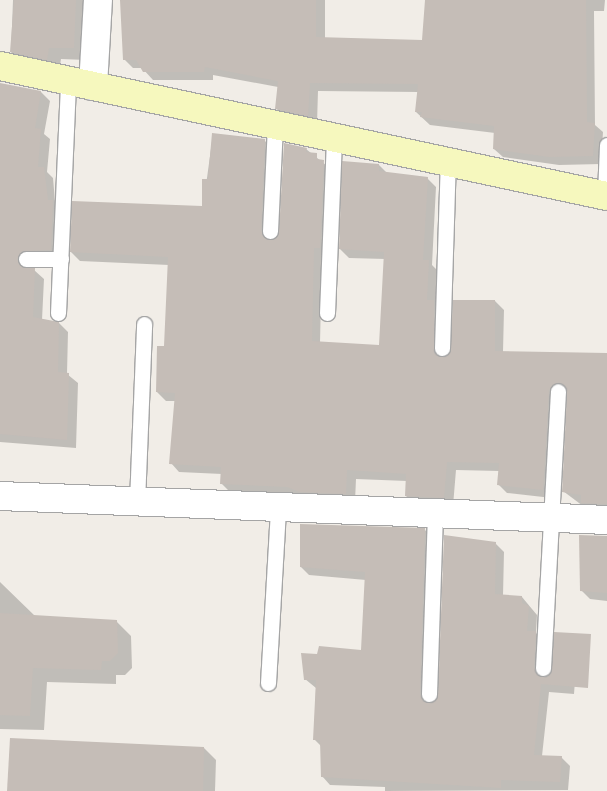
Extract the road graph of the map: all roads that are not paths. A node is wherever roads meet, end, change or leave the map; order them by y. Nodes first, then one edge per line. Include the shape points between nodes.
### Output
1 (98, 0) edge
2 (0, 66) edge
3 (80, 83) junction
4 (275, 125) junction
5 (334, 137) junction
6 (607, 144) edge
7 (448, 162) junction
8 (606, 195) edge
9 (270, 231) dead end
10 (26, 259) dead end
11 (60, 259) junction
12 (58, 313) dead end
13 (327, 313) dead end
14 (144, 324) dead end
15 (442, 348) dead end
16 (558, 391) dead end
17 (0, 496) edge
18 (137, 502) junction
19 (278, 507) junction
20 (435, 514) junction
21 (550, 518) junction
22 (607, 520) edge
23 (543, 668) dead end
24 (268, 684) dead end
25 (429, 694) dead end

1 - 3 street
2 - 3 street
3 - 4 street
3 - 11 lane
4 - 5 street
4 - 9 lane
5 - 7 street
5 - 13 lane
6 - 8 lane
7 - 8 street
7 - 15 lane
10 - 11 lane
11 - 12 lane
14 - 18 lane
16 - 21 lane
17 - 18 street
18 - 19 street
19 - 20 street
19 - 24 lane
20 - 21 street
20 - 25 lane
21 - 22 street
21 - 23 lane

